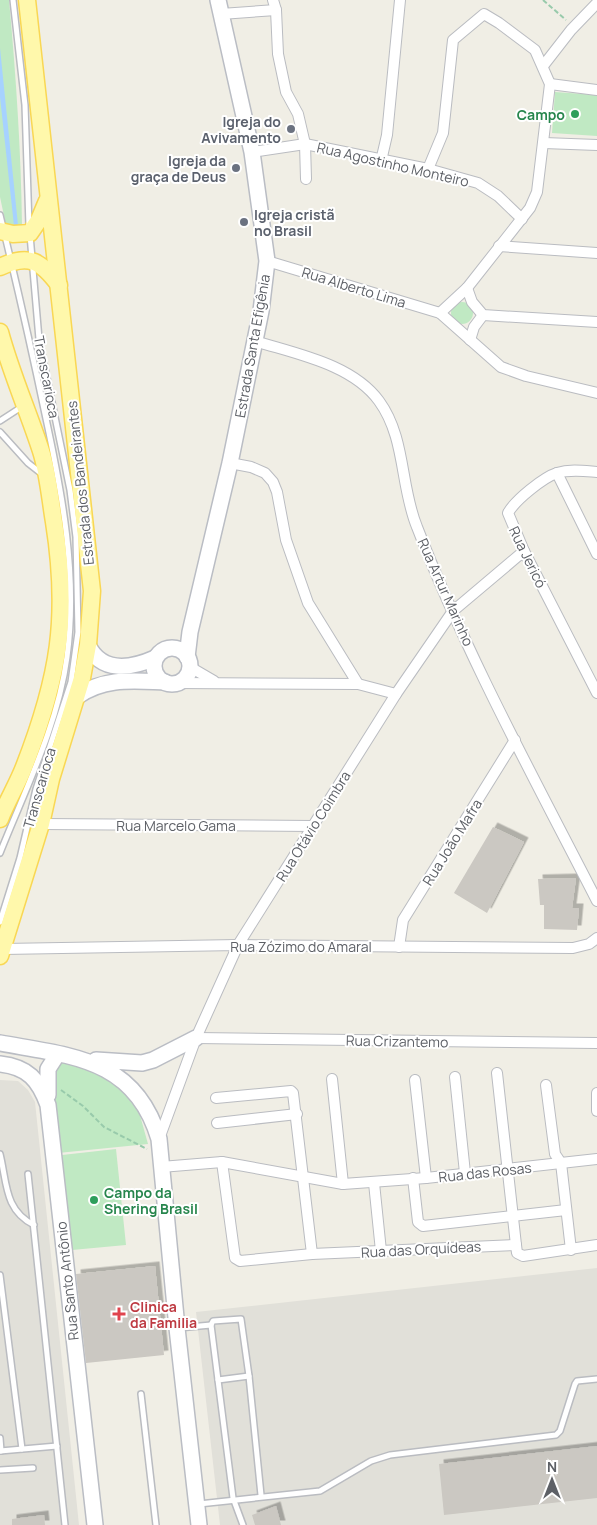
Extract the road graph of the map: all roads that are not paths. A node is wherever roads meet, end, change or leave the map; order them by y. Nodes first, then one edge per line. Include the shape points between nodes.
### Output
1 (14, 0) edge
2 (27, 0) edge
3 (400, 0) edge
4 (597, 3) edge
5 (275, 5) edge
6 (220, 7) edge
7 (543, 66) junction
8 (550, 84) junction
9 (597, 90) edge
10 (305, 144) junction
11 (544, 144) junction
12 (597, 145) edge
13 (252, 152) junction
14 (381, 161) junction
15 (428, 169) junction
16 (306, 179) dead end
17 (48, 198) junction
18 (0, 215) edge
19 (522, 218) junction
20 (2, 232) edge
21 (30, 234) junction
22 (500, 246) junction
23 (597, 253) edge
24 (32, 260) junction
25 (267, 261) junction
26 (6, 264) edge
27 (59, 285) junction
28 (467, 288) junction
29 (440, 313) junction
30 (483, 315) junction
31 (597, 322) edge
32 (0, 332) edge
33 (470, 340) junction
34 (255, 341) junction
35 (597, 393) edge
36 (24, 406) junction
37 (0, 421) edge
38 (0, 432) edge
39 (230, 463) junction
40 (597, 472) edge
41 (556, 473) junction
42 (47, 478) junction
43 (524, 551) junction
44 (597, 554) edge
45 (452, 611) junction
46 (190, 632) junction
47 (88, 645) junction
48 (168, 648) junction
49 (155, 658) junction
50 (188, 662) junction
51 (214, 682) junction
52 (171, 683) junction
53 (358, 684) junction
54 (597, 693) edge
55 (396, 694) junction
56 (78, 696) junction
57 (515, 740) junction
58 (1, 816) edge
59 (41, 824) junction
60 (312, 826) junction
61 (0, 853) edge
62 (597, 901) edge
63 (0, 922) edge
64 (597, 939) edge
65 (238, 946) junction
66 (399, 947) junction
67 (1, 953) edge
68 (196, 1038) junction
69 (0, 1043) edge
70 (597, 1043) edge
71 (23, 1047) junction
72 (57, 1054) junction
73 (78, 1058) junction
74 (0, 1064) edge
75 (22, 1071) junction
76 (497, 1073) dead end
77 (455, 1077) dead end
78 (332, 1079) dead end
79 (415, 1080) dead end
80 (546, 1085) dead end
81 (597, 1093) edge
82 (216, 1098) dead end
83 (48, 1105) junction
84 (597, 1111) edge
85 (296, 1114) junction
86 (217, 1123) dead end
87 (159, 1139) junction
88 (0, 1154) edge
89 (597, 1159) edge
90 (160, 1161) junction
91 (222, 1162) junction
92 (561, 1163) junction
93 (508, 1169) junction
94 (28, 1174) dead end
95 (465, 1174) junction
96 (302, 1176) junction
97 (413, 1178) junction
98 (426, 1178) junction
99 (374, 1183) junction
100 (343, 1184) junction
101 (566, 1210) junction
102 (513, 1216) junction
103 (34, 1224) junction
104 (516, 1245) junction
105 (597, 1245) edge
106 (571, 1250) junction
107 (381, 1251) junction
108 (312, 1254) junction
109 (0, 1275) edge
110 (211, 1324) junction
111 (177, 1328) junction
112 (249, 1376) junction
113 (597, 1379) edge
114 (218, 1380) junction
115 (141, 1394) dead end
116 (0, 1438) edge
117 (57, 1446) junction
118 (22, 1449) junction
119 (1, 1451) edge
120 (33, 1468) dead end
121 (0, 1470) edge
122 (261, 1496) junction
123 (233, 1498) junction
124 (196, 1504) junction
125 (65, 1525) edge
126 (95, 1525) edge
127 (156, 1525) edge
128 (199, 1525) edge
129 (243, 1525) edge

1 - 21 lane, Transcarioca via 25,105
2 - 17 main road, Estrada dos Bandeirantes
3 - 14 street via 387,134
4 - 7 street
5 - 6 street
5 - 10 street via 278,54 286,92 298,114
6 - 13 street, Estrada Santa Efigênia
7 - 8 street
7 - 15 street via 535,50 484,14 453,40 443,133
8 - 9 street
8 - 11 street
10 - 13 street, Rua Agostinho Monteiro
10 - 14 street, Rua Agostinho Monteiro
10 - 16 street
11 - 12 street
11 - 19 street via 537,192
13 - 25 street, Estrada Santa Efigênia
14 - 15 street, Rua Agostinho Monteiro
15 - 19 street, Rua Agostinho Monteiro via 478,183
17 - 21 main road
17 - 27 main road, Estrada dos Bandeirantes
18 - 20 lane, Transcarioca
19 - 22 street
20 - 21 main road
20 - 26 lane, Transcarioca
21 - 24 lane, Transcarioca
22 - 23 street
22 - 28 street
24 - 26 main road
24 - 27 main road via 48,270
24 - 63 lane, Transcarioca via 39,339 70,490 76,536 78,632 71,682 36,790
25 - 29 street, Rua Alberto Lima
25 - 34 street, Estrada Santa Efigênia
26 - 61 lane, Transcarioca via 59,482 69,567 69,609 67,658 58,694 36,762
27 - 47 main road, Estrada dos Bandeirantes via 92,591
28 - 29 street
28 - 30 street via 472,302
29 - 33 street
30 - 31 street
30 - 33 street
32 - 36 main road, Estrada dos Bandeirantes via 7,367
33 - 35 street via 501,367
34 - 39 street, Estrada Santa Efigênia
34 - 45 street, Rua Artur Marinho via 306,357 352,377 378,401 389,417 397,439 416,525
36 - 37 lane
36 - 42 main road, Estrada dos Bandeirantes
38 - 42 lane via 28,463
39 - 46 street, Estrada Santa Efigênia
39 - 53 street via 265,473 273,482 278,492 286,540 308,603
40 - 41 street, Rua Jericó
41 - 43 street, Rua Jericó via 537,485 508,512
41 - 44 street
42 - 58 main road, Estrada dos Bandeirantes via 60,564 62,606 58,655 43,713
43 - 45 street, Rua Otávio Coimbra
43 - 54 street, Rua Jericó
45 - 55 street, Rua Otávio Coimbra
45 - 57 street, Rua Artur Marinho
46 - 48 street
46 - 50 street, Estrada Santa Efigênia
47 - 49 street via 98,659 119,667 138,666
47 - 56 main road, Estrada dos Bandeirantes
48 - 49 street
48 - 50 street via 179,649
49 - 52 street via 156,675
50 - 51 street
50 - 52 street via 186,677
51 - 52 street
51 - 53 street
52 - 56 street via 117,681 93,686
53 - 55 street
55 - 60 street, Rua Otávio Coimbra
56 - 59 main road, Estrada dos Bandeirantes via 50,780
57 - 62 street, Rua Artur Marinho
57 - 66 street, Rua João Mafra via 403,920
59 - 60 street, Rua Marcelo Gama
59 - 67 main road, Estrada dos Bandeirantes
60 - 65 street, Rua Otávio Coimbra
64 - 66 street, Rua Zózimo do Amaral via 573,948
65 - 66 street, Rua Zózimo do Amaral
65 - 67 street, Rua Zózimo do Amaral
65 - 68 street, Rua Otávio Coimbra
68 - 70 street, Rua Crizantemo
68 - 73 street via 142,1064
68 - 87 street, Rua Otávio Coimbra
69 - 71 street
71 - 72 street
71 - 75 street via 33,1062 29,1069
72 - 73 street
72 - 83 street via 47,1076
73 - 87 street via 106,1069 137,1093 153,1118
74 - 75 street, Rua Santo Antônio
75 - 83 street, Rua Santo Antônio via 38,1082
76 - 93 street
77 - 95 street
78 - 100 street
79 - 98 street
80 - 92 street via 555,1154
81 - 84 street
82 - 85 street via 291,1091 295,1097
83 - 126 street, Rua Santo Antônio
85 - 86 street
85 - 96 street
87 - 90 street
88 - 103 lane via 9,1201 22,1217
89 - 92 street, Rua das Rosas
90 - 91 street, Rua das Rosas
90 - 111 street
91 - 96 street, Rua das Rosas
91 - 108 street, Rua das Orquídeas via 237,1260
92 - 93 street, Rua das Rosas
92 - 101 street
93 - 95 street, Rua das Rosas
93 - 102 street
94 - 103 lane
95 - 98 street, Rua das Rosas
96 - 100 street, Rua das Rosas
96 - 108 street
97 - 98 street, Rua das Rosas
97 - 99 street, Rua das Rosas
97 - 102 street via 420,1226
99 - 100 street, Rua das Rosas
99 - 107 street
101 - 102 street
101 - 106 street
102 - 104 street
103 - 117 lane
104 - 106 street via 517,1253 523,1256
104 - 107 street, Rua das Orquídeas
105 - 106 street
107 - 108 street, Rua das Orquídeas
109 - 118 lane
110 - 111 lane
110 - 112 lane via 213,1321 241,1319
110 - 114 lane
111 - 124 street
112 - 114 lane
112 - 122 lane
113 - 122 lane via 577,1381 556,1435 390,1455 371,1461 320,1490
114 - 123 lane
115 - 127 lane
116 - 119 lane
117 - 118 lane
117 - 125 lane
118 - 119 lane
120 - 121 lane
122 - 123 lane
123 - 124 lane
123 - 129 lane
124 - 128 street

